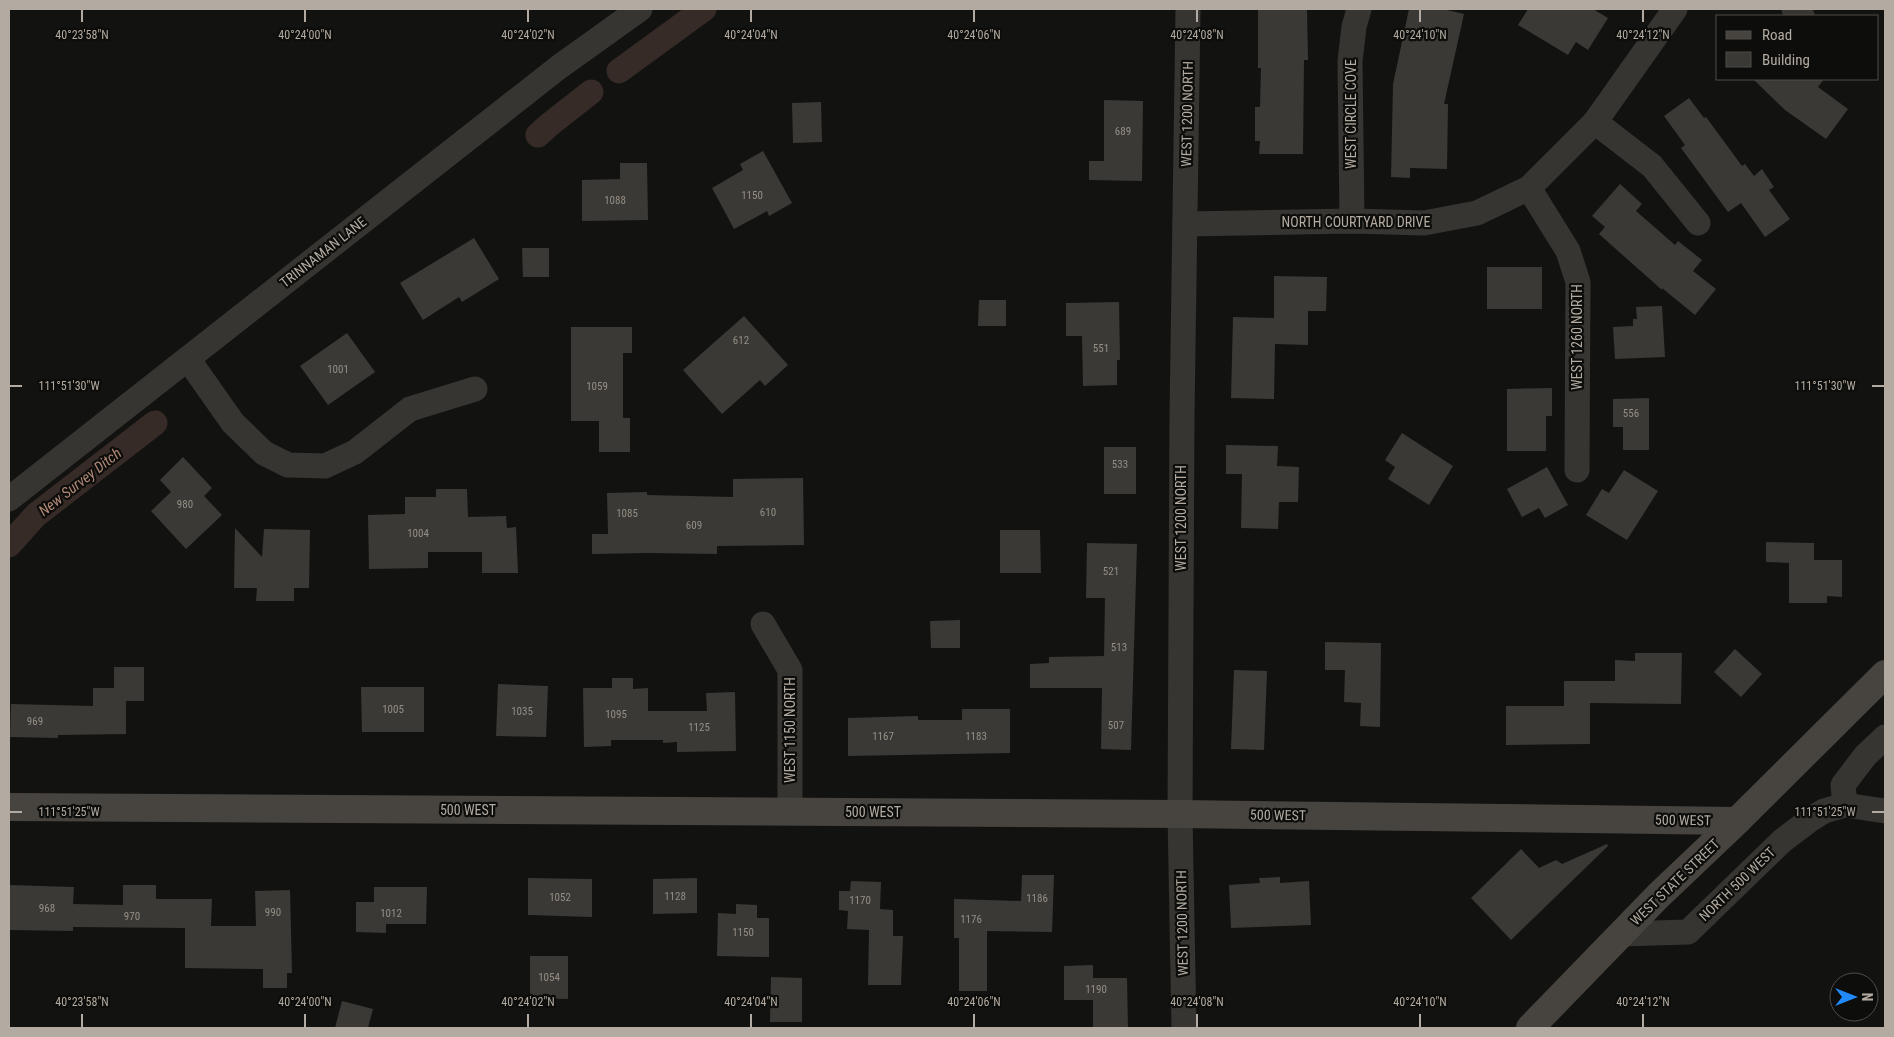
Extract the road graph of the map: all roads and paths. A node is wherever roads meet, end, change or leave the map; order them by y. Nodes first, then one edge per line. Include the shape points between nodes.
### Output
1 (640, 9) edge
2 (1188, 9) edge
3 (1359, 9) edge
4 (1665, 13) edge
5 (1595, 122) junction
6 (1529, 188) junction
7 (1352, 221) junction
8 (1185, 224) junction
9 (1698, 224) dead end
10 (188, 358) junction
11 (476, 389) dead end
12 (1577, 470) dead end
13 (9, 499) edge
14 (763, 624) dead end
15 (1885, 674) edge
16 (1885, 737) edge
17 (1845, 805) junction
18 (9, 807) edge
19 (1885, 811) edge
20 (790, 812) junction
21 (1180, 814) junction
22 (1737, 822) junction
23 (1621, 934) junction
24 (1184, 1028) edge
25 (1530, 1028) edge

1 - 10 street, TRINNAMAN LANE via 559,67
2 - 8 street, WEST 1200 NORTH
3 - 7 street, WEST CIRCLE COVE via 1350,61
4 - 5 street, NORTH COURTYARD DRIVE
5 - 6 street, NORTH COURTYARD DRIVE
5 - 9 street via 1652,166
6 - 7 street, NORTH COURTYARD DRIVE via 1477,213 1424,224
6 - 12 street, WEST 1260 NORTH via 1568,251 1578,282
7 - 8 street, NORTH COURTYARD DRIVE
8 - 21 street, WEST 1200 NORTH
10 - 11 street via 232,423 264,453 288,465 325,466 355,452 410,409
10 - 13 street, TRINNAMAN LANE
14 - 20 street, WEST 1150 NORTH via 790,670
15 - 22 main road, WEST STATE STREET
16 - 17 street via 1865,756 1843,785
17 - 19 street, NORTH 500 WEST
17 - 23 street, NORTH 500 WEST via 1824,811 1782,841 1688,932
18 - 20 main road, 500 WEST
20 - 21 main road, 500 WEST
21 - 22 main road, 500 WEST
21 - 24 street, WEST 1200 NORTH
22 - 23 main road, WEST STATE STREET
23 - 25 main road, WEST STATE STREET

